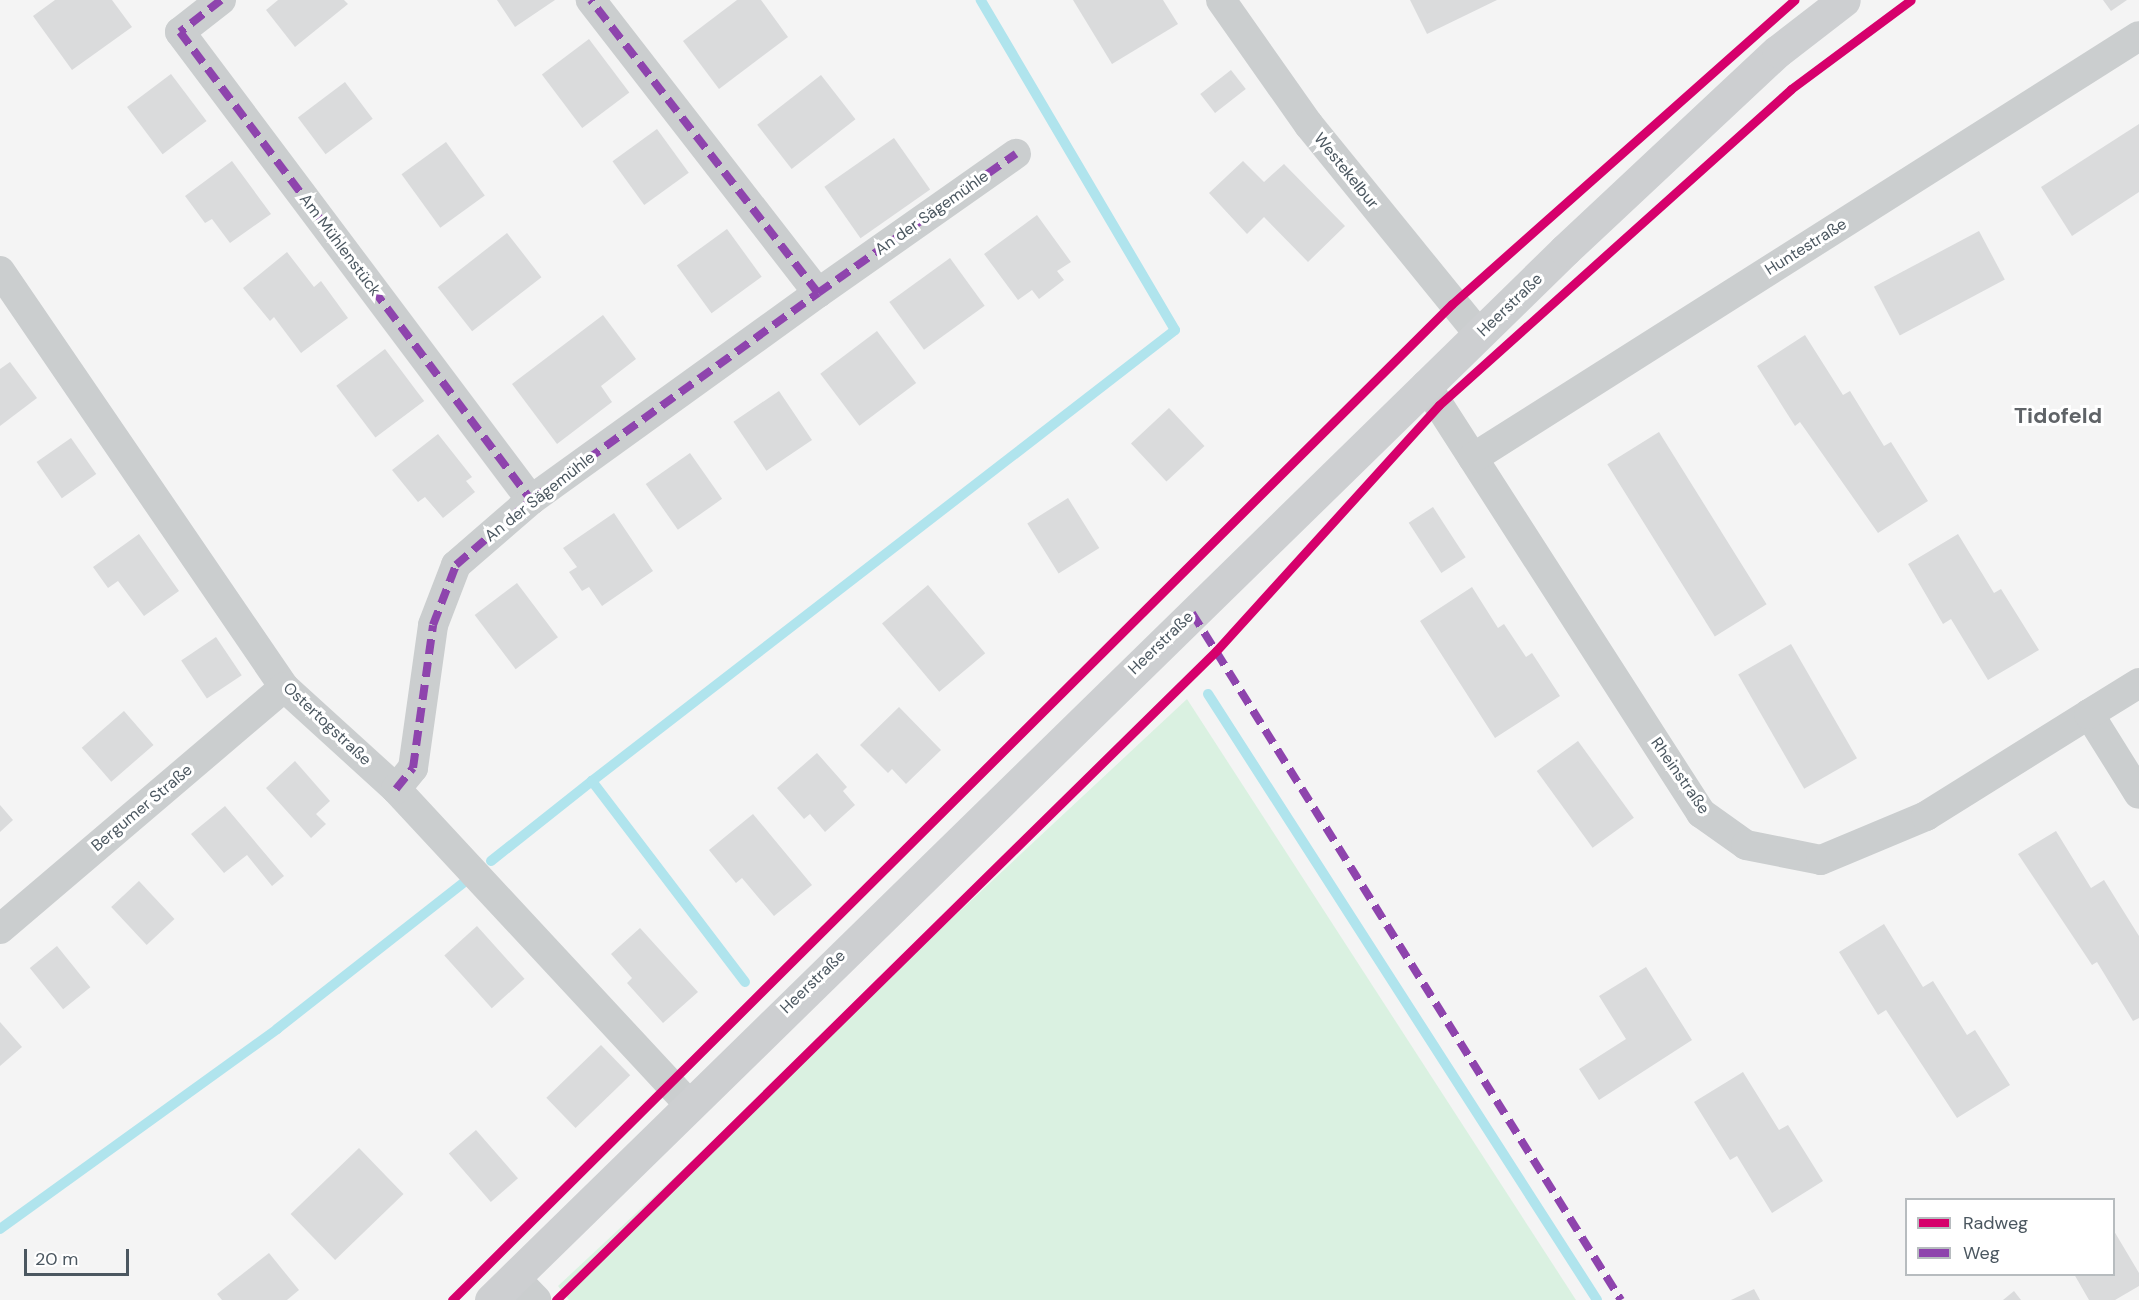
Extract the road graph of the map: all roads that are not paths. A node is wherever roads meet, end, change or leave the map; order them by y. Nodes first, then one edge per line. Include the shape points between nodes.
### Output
1 (221, 0) edge
2 (591, 0) edge
3 (1221, 0) edge
4 (1844, 0) edge
5 (2139, 36) edge
6 (1016, 154) dead end
7 (0, 271) edge
8 (818, 293) junction
9 (1479, 334) junction
10 (1426, 385) junction
11 (1473, 458) junction
12 (531, 500) junction
13 (2139, 683) edge
14 (284, 687) junction
15 (2089, 714) junction
16 (396, 789) junction
17 (2139, 794) edge
18 (0, 929) edge
19 (688, 1103) junction
20 (525, 1289) edge
21 (491, 1300) edge

1 - 12 street, Am Mühlenstück via 180,32
2 - 8 street
3 - 9 street, Westekelbur via 1309,125
4 - 9 street, Heerstraße via 1778,51
5 - 11 street, Huntestraße
6 - 8 street, An der Sägemühle
7 - 14 street, Ostertogstraße
8 - 12 street, An der Sägemühle
9 - 10 street, Heerstraße
10 - 11 street, Rheinstraße
10 - 19 street, Heerstraße
11 - 15 street, Rheinstraße via 1701,813 1746,844 1821,860 1926,816
12 - 16 street, An der Sägemühle via 456,565 433,624 413,768
13 - 15 street, Rheinstraße
14 - 16 street, Ostertogstraße
14 - 18 street, Bergumer Straße
15 - 17 street
16 - 19 street, Ostertogstraße
19 - 20 street, Heerstraße
20 - 21 street, Heerstraße

